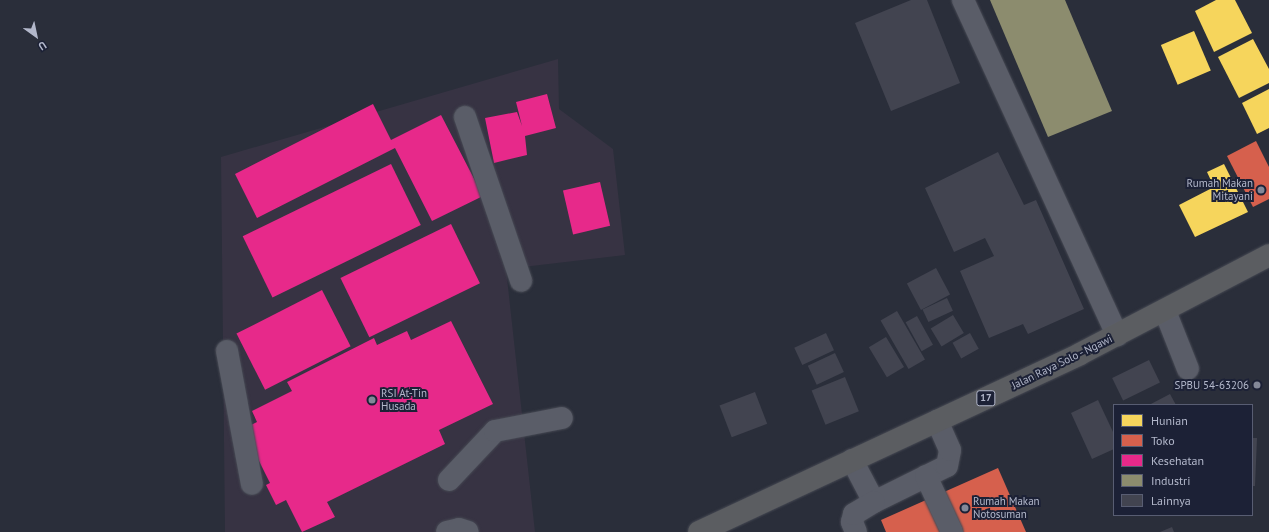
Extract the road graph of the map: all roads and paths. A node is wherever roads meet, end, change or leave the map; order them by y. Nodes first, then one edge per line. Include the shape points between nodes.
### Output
1 (963, 0) edge
2 (465, 117) dead end
3 (1269, 255) edge
4 (521, 281) dead end
5 (1165, 311) junction
6 (1117, 335) junction
7 (227, 351) dead end
8 (1188, 369) dead end
9 (562, 418) dead end
10 (937, 421) junction
11 (852, 460) junction
12 (926, 476) junction
13 (449, 480) dead end
14 (252, 484) dead end
15 (874, 502) junction
16 (447, 532) edge
17 (468, 532) edge
18 (699, 532) edge
19 (856, 532) edge
20 (952, 532) edge

1 - 6 lane
2 - 4 lane
3 - 5 highway, Jalan Raya Solo - Ngawi / 17
5 - 6 highway, Jalan Raya Solo - Ngawi / 17
5 - 8 lane
6 - 10 highway, Jalan Raya Solo - Ngawi / 17
7 - 14 lane
9 - 13 lane via 495,431
10 - 11 highway, Jalan Raya Solo - Ngawi / 17
10 - 12 lane via 950,450 949,458 947,466
11 - 15 lane
11 - 18 highway, Jalan Raya Solo - Ngawi / 17
12 - 15 lane
12 - 20 lane
15 - 19 lane via 854,514 852,522
16 - 17 lane via 459,529

